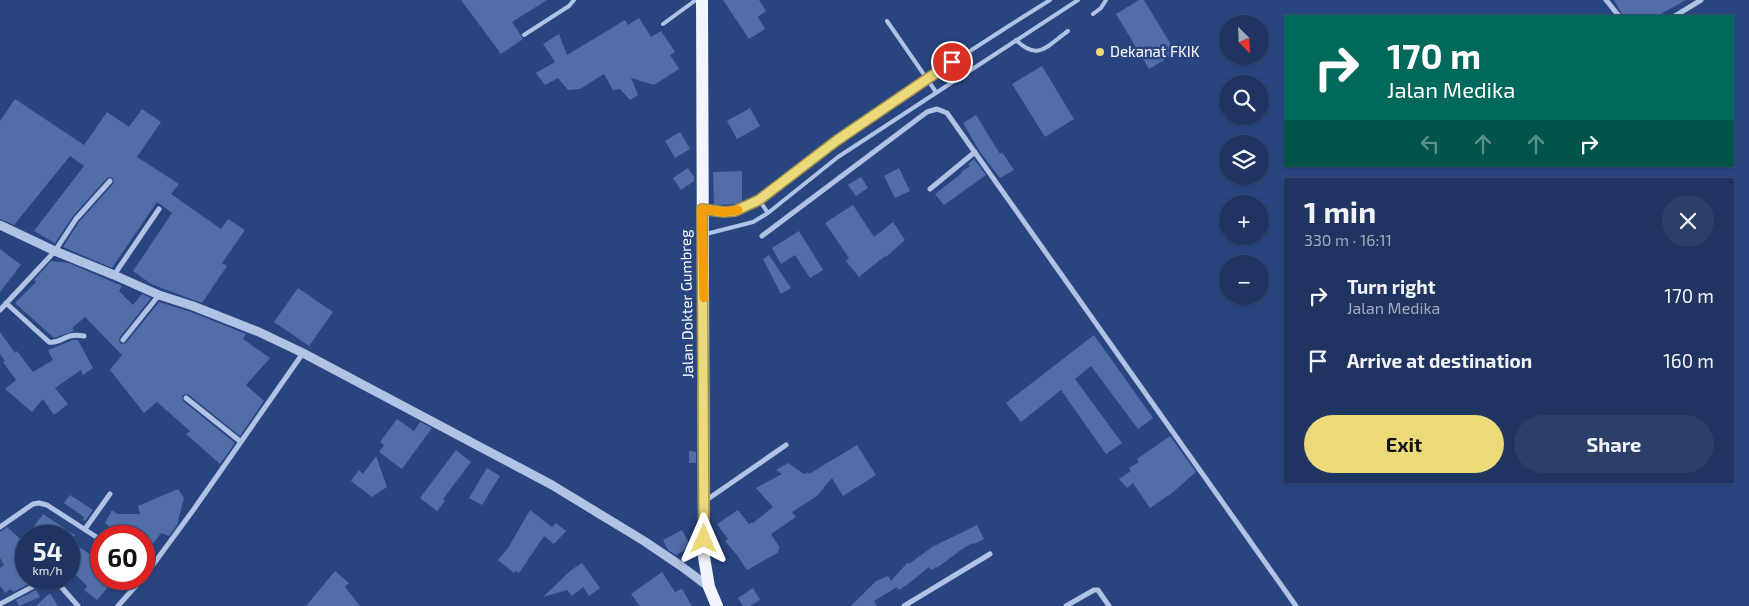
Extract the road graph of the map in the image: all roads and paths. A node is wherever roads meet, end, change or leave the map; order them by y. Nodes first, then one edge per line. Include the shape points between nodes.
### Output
1 (574, 0) edge
2 (696, 0) edge
3 (702, 0) edge
4 (1050, 0) edge
5 (1078, 0) edge
6 (1106, 0) edge
7 (1606, 0) edge
8 (1701, 0) edge
9 (1093, 14) dead end
10 (1618, 15) edge
11 (1677, 15) edge
12 (887, 21) dead end
13 (663, 24) dead end
14 (1068, 31) dead end
15 (524, 35) dead end
16 (1016, 40) junction
17 (928, 80) junction
18 (936, 92) junction
19 (975, 152) junction
20 (110, 181) dead end
21 (930, 189) dead end
22 (759, 200) junction
23 (159, 209) dead end
24 (702, 209) junction
25 (768, 213) junction
26 (0, 225) edge
27 (702, 235) junction
28 (762, 236) dead end
29 (55, 251) junction
30 (114, 275) junction
31 (159, 295) junction
32 (6, 304) junction
33 (0, 310) edge
34 (84, 336) dead end
35 (123, 340) dead end
36 (304, 353) junction
37 (186, 398) dead end
38 (241, 442) junction
39 (786, 445) dead end
40 (110, 494) dead end
41 (704, 502) junction
42 (0, 528) edge
43 (85, 529) junction
44 (90, 532) edge
45 (990, 554) dead end
46 (155, 557) edge
47 (708, 588) junction
48 (132, 590) edge
49 (0, 604) edge
50 (78, 606) edge
51 (118, 606) edge
52 (717, 606) edge
53 (904, 606) edge
54 (1066, 606) edge
55 (1109, 606) edge
56 (1296, 606) edge

1 - 15 lane
2 - 13 lane
3 - 24 main road, Jalan Dokter Gumbreg
4 - 17 lane
5 - 16 lane
6 - 9 lane
7 - 10 street
8 - 11 street
12 - 17 lane
14 - 16 lane via 1035,52
16 - 18 lane
17 - 18 lane
17 - 22 lane via 836,141
18 - 25 lane via 838,157
19 - 21 street
19 - 28 street via 946,113 941,110 927,112
19 - 56 street
20 - 29 street via 76,219
22 - 24 lane via 735,211
22 - 25 lane
23 - 30 street
24 - 27 main road, Jalan Dokter Gumbreg
25 - 27 lane via 753,222
26 - 29 street
27 - 41 main road, Jalan Dokter Gumbreg
29 - 30 street
29 - 32 street
30 - 31 street
31 - 35 street
31 - 36 street via 259,332
32 - 33 street
32 - 34 street via 49,342 54,343 70,334
36 - 38 street
36 - 47 street via 552,486 644,541
37 - 38 street
38 - 46 street
39 - 41 street
40 - 43 street
41 - 47 main road, Jalan Dokter Gumbreg via 704,557
42 - 43 street via 38,502
43 - 44 street
45 - 53 street
47 - 52 main road, Jalan Dokter Gumbreg
48 - 51 street
49 - 50 street via 47,579 56,581
54 - 55 street via 1098,590

